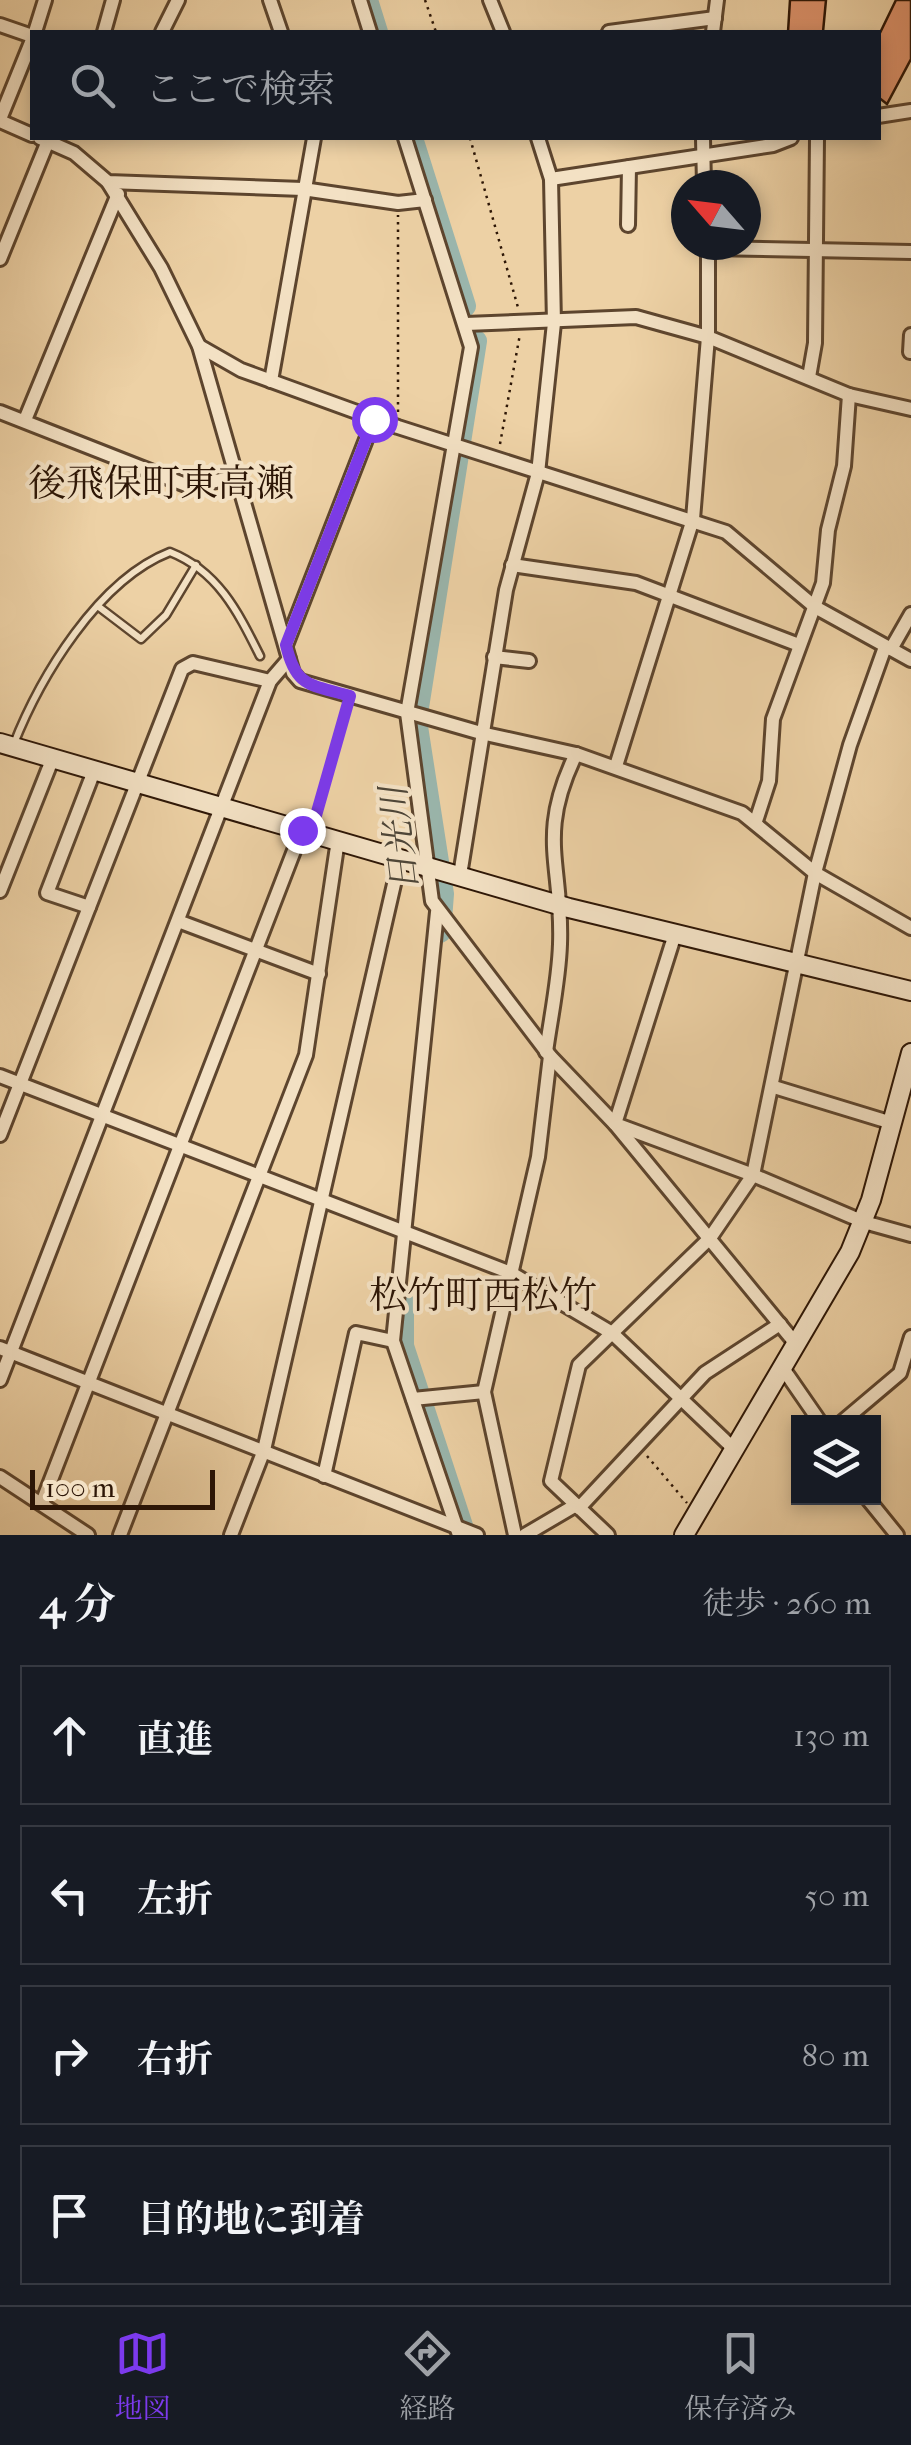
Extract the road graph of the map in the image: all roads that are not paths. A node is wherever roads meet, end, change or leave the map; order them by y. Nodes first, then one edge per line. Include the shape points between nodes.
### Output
1 (46, 0) edge
2 (113, 0) edge
3 (178, 0) edge
4 (270, 0) edge
5 (360, 0) edge
6 (490, 0) edge
7 (717, 0) edge
8 (0, 25) edge
9 (714, 26) edge
10 (35, 30) edge
11 (105, 30) edge
12 (163, 30) edge
13 (280, 30) edge
14 (369, 30) edge
15 (501, 30) edge
16 (644, 30) edge
17 (30, 35) edge
18 (30, 62) edge
19 (911, 111) edge
20 (881, 116) edge
21 (0, 120) edge
22 (30, 133) edge
23 (44, 140) edge
24 (46, 140) edge
25 (314, 140) edge
26 (406, 140) edge
27 (539, 140) edge
28 (703, 140) edge
29 (786, 140) edge
30 (817, 140) edge
31 (702, 154) junction
32 (628, 167) junction
33 (703, 170) edge
34 (551, 180) junction
35 (108, 182) junction
36 (303, 189) junction
37 (118, 194) junction
38 (425, 200) junction
39 (628, 225) dead end
40 (761, 248) edge
41 (818, 251) junction
42 (911, 252) edge
43 (1, 253) edge
44 (708, 260) edge
45 (469, 323) junction
46 (554, 324) junction
47 (911, 335) edge
48 (708, 337) junction
49 (200, 346) junction
50 (910, 352) edge
51 (808, 376) junction
52 (271, 380) junction
53 (848, 395) junction
54 (911, 409) edge
55 (0, 412) edge
56 (374, 419) junction
57 (26, 420) junction
58 (459, 448) junction
59 (538, 473) junction
60 (237, 476) junction
61 (693, 519) junction
62 (196, 565) junction
63 (512, 565) junction
64 (670, 594) junction
65 (99, 607) junction
66 (815, 607) junction
67 (911, 614) edge
68 (799, 645) junction
69 (888, 648) junction
70 (287, 652) junction
71 (260, 656) dead end
72 (494, 657) junction
73 (911, 660) edge
74 (528, 661) dead end
75 (270, 681) junction
76 (413, 714) junction
77 (482, 733) junction
78 (6, 745) edge
79 (576, 754) junction
80 (52, 760) junction
81 (616, 766) junction
82 (94, 772) junction
83 (136, 784) junction
84 (222, 808) junction
85 (756, 821) junction
86 (306, 831) junction
87 (338, 840) junction
88 (400, 858) junction
89 (436, 868) junction
90 (815, 873) junction
91 (460, 875) junction
92 (0, 890) edge
93 (558, 905) junction
94 (89, 907) junction
95 (440, 915) junction
96 (178, 921) junction
97 (911, 928) edge
98 (675, 934) junction
99 (256, 950) junction
100 (799, 964) junction
101 (319, 974) junction
102 (911, 991) edge
103 (911, 1053) edge
104 (548, 1054) junction
105 (0, 1076) edge
106 (20, 1084) junction
107 (774, 1087) junction
108 (102, 1116) junction
109 (892, 1123) junction
110 (614, 1124) junction
111 (0, 1135) edge
112 (182, 1146) junction
113 (754, 1175) junction
114 (259, 1178) junction
115 (322, 1202) junction
116 (864, 1222) junction
117 (408, 1234) junction
118 (911, 1235) edge
119 (710, 1238) junction
120 (511, 1273) junction
121 (780, 1324) junction
122 (612, 1333) junction
123 (911, 1337) edge
124 (394, 1342) junction
125 (796, 1344) junction
126 (5, 1350) edge
127 (782, 1367) junction
128 (0, 1380) edge
129 (90, 1382) junction
130 (484, 1392) junction
131 (418, 1398) junction
132 (681, 1399) junction
133 (168, 1412) junction
134 (815, 1415) edge
135 (850, 1415) edge
136 (734, 1449) junction
137 (264, 1450) junction
138 (324, 1476) junction
139 (0, 1477) edge
140 (42, 1504) junction
141 (874, 1505) edge
142 (577, 1506) junction
143 (911, 1526) edge
144 (464, 1531) edge
145 (88, 1535) edge
146 (120, 1535) edge
147 (231, 1535) edge
148 (516, 1535) edge
149 (526, 1535) edge
150 (608, 1535) edge
151 (684, 1535) edge
152 (899, 1535) edge

1 - 10 street
2 - 11 street
3 - 12 street
4 - 13 street
5 - 14 street
6 - 15 street
7 - 9 street
8 - 17 street
9 - 16 street
18 - 21 street
19 - 20 street
21 - 22 street
23 - 43 street
24 - 35 street
25 - 36 street
26 - 38 street
27 - 34 street
28 - 31 street
29 - 31 street
30 - 41 street
31 - 32 street
31 - 33 street
32 - 34 street
32 - 39 street
34 - 46 street
35 - 36 street
35 - 37 street
36 - 38 street via 398,204
36 - 52 street
37 - 49 street
37 - 57 street
38 - 45 street
40 - 41 street
41 - 42 street
41 - 51 street via 816,343
44 - 48 street
45 - 46 street
45 - 58 street
46 - 48 street via 636,318
46 - 59 street
47 - 50 street
48 - 51 street
48 - 61 street
49 - 52 street
49 - 60 street
51 - 53 street
52 - 56 street
53 - 54 street
53 - 66 street via 844,466
55 - 57 street
56 - 58 street
56 - 70 street
57 - 60 street via 190,487
58 - 59 street
58 - 76 street
59 - 61 street
59 - 63 street
60 - 70 street
61 - 64 street
61 - 66 street via 726,532
62 - 65 lane via 170,552 148,561
62 - 65 lane via 166,615 142,639
62 - 71 lane via 232,600
63 - 64 street via 636,582
63 - 72 street
64 - 68 street
64 - 81 street
65 - 78 lane via 80,626
66 - 68 street
66 - 69 street
67 - 69 street
68 - 85 street via 773,719 770,782
69 - 73 street
69 - 90 street via 850,745
70 - 75 street
70 - 76 street via 300,681
72 - 74 street
72 - 77 street
75 - 83 street via 187,664
75 - 84 street
76 - 77 street
76 - 89 street
77 - 79 street
77 - 91 street
78 - 80 street
79 - 81 street
79 - 93 street via 553,822
80 - 82 street
80 - 92 street
81 - 85 street
82 - 83 street
82 - 94 street via 47,893
83 - 84 street
83 - 94 street
84 - 86 street
84 - 96 street
85 - 90 street
86 - 87 street
86 - 99 street
87 - 88 street
87 - 101 street
88 - 89 street
88 - 115 street
89 - 91 street
89 - 95 street via 428,890
90 - 97 street
90 - 100 street
91 - 93 street
93 - 98 street
93 - 104 street
94 - 106 street
95 - 104 street
95 - 117 street
96 - 99 street
96 - 108 street
98 - 100 street
98 - 110 street
99 - 101 street
99 - 112 street
100 - 102 street
100 - 107 street
101 - 114 street via 306,1055
103 - 109 street
104 - 110 street
104 - 120 street via 538,1157
105 - 106 street
106 - 108 street
106 - 111 street
107 - 109 street
107 - 113 street
108 - 112 street
108 - 126 street
109 - 116 street
110 - 113 street
110 - 119 street
112 - 114 street
112 - 129 street
113 - 116 street
113 - 119 street
114 - 115 street
114 - 133 street
115 - 117 street
115 - 137 street
116 - 118 street
116 - 125 street
117 - 120 street
117 - 124 street
119 - 121 street
119 - 122 street
120 - 122 street
120 - 130 street
121 - 125 street
121 - 132 street via 713,1367
122 - 132 street
122 - 142 street via 579,1365 551,1481
123 - 135 street via 900,1373
124 - 131 street
124 - 138 street via 356,1333
125 - 127 street
126 - 128 street
126 - 129 street
127 - 134 street
127 - 136 street
129 - 133 street
129 - 140 street
130 - 131 street
130 - 148 street
131 - 144 street
132 - 136 street
132 - 142 street
133 - 137 street
133 - 146 street
136 - 151 street
137 - 138 street
137 - 147 street
138 - 144 street
139 - 140 street
140 - 145 street
141 - 152 street
142 - 149 street
142 - 150 street
143 - 152 street

